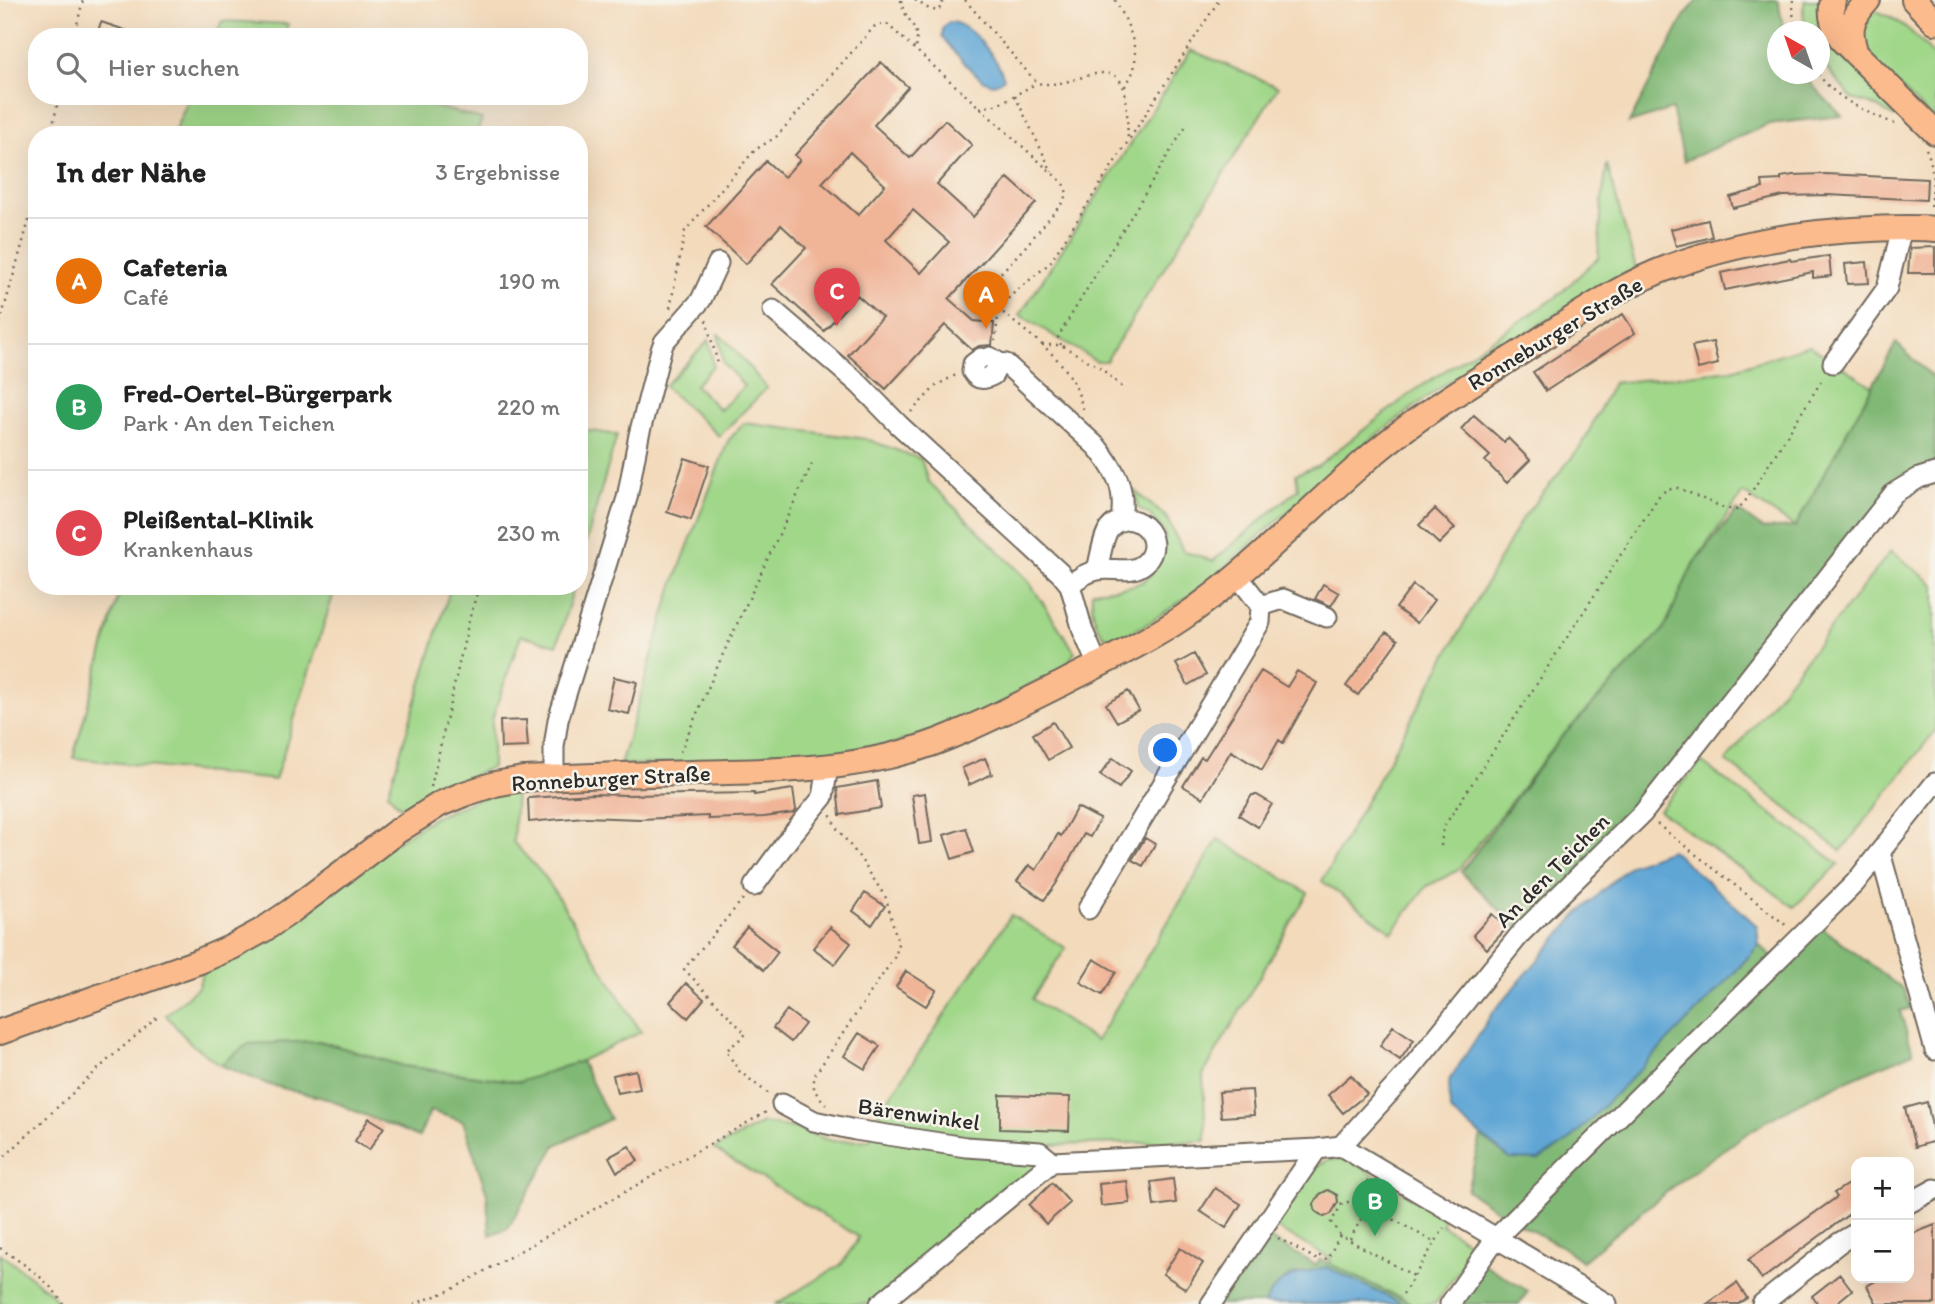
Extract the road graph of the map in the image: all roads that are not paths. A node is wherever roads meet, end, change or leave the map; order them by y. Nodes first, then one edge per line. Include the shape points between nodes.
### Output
1 (1833, 0) edge
2 (1868, 0) edge
3 (1914, 0) edge
4 (1935, 22) edge
5 (1857, 55) junction
6 (1929, 138) edge
7 (1902, 228) junction
8 (1932, 229) edge
9 (718, 263) dead end
10 (773, 310) dead end
11 (987, 359) road end
12 (1833, 363) road end
13 (1935, 473) edge
14 (1121, 521) junction
15 (1097, 570) junction
16 (1237, 575) junction
17 (1070, 585) junction
18 (1261, 606) junction
19 (1327, 617) dead end
20 (1098, 666) junction
21 (828, 768) junction
22 (554, 777) junction
23 (1935, 783) edge
24 (1880, 852) junction
25 (754, 886) road end
26 (1088, 909) dead end
27 (0, 1032) edge
28 (1935, 1050) edge
29 (782, 1104) road end
30 (1341, 1146) junction
31 (1317, 1149) junction
32 (1052, 1162) junction
33 (1935, 1189) edge
34 (1914, 1200) edge
35 (1851, 1236) edge
36 (1496, 1238) junction
37 (1587, 1298) edge
38 (880, 1304) edge
39 (1211, 1304) edge
40 (1450, 1304) edge
41 (1607, 1304) edge
42 (1762, 1304) edge

1 - 5 main road via 1830,10 1836,30
2 - 5 main road via 1851,29
3 - 4 main road
5 - 6 main road
7 - 8 main road, Ronneburger Straße
7 - 12 street via 1887,288
7 - 16 main road, Ronneburger Straße via 1769,240 1692,260 1628,286 1421,416
9 - 22 street via 701,300 664,342 627,498 558,720
10 - 17 street via 859,384
11 - 14 street via 1006,364 1097,447 1119,481 1124,501
13 - 30 street, An den Teichen via 1894,493 1643,813 1522,932
14 - 15 street via 1109,529
14 - 15 street via 1130,519 1149,531 1152,553 1134,569
15 - 17 street
16 - 18 street
16 - 20 main road, Ronneburger Straße via 1182,617
17 - 20 street
18 - 19 street via 1283,599
18 - 26 street via 1260,622
20 - 21 main road, Ronneburger Straße via 916,750
21 - 22 main road, Ronneburger Straße
21 - 25 street via 823,797
22 - 27 main road, Ronneburger Straße via 495,784 440,804 291,911 232,947
23 - 24 street
24 - 28 street
24 - 36 street via 1855,883
29 - 32 street, Bärenwinkel via 814,1121 855,1130 966,1147 1040,1152
30 - 31 street
30 - 36 street
31 - 32 street, Bärenwinkel
31 - 39 street
32 - 38 street
33 - 34 street
35 - 42 street
36 - 37 street
36 - 40 street
37 - 41 street

